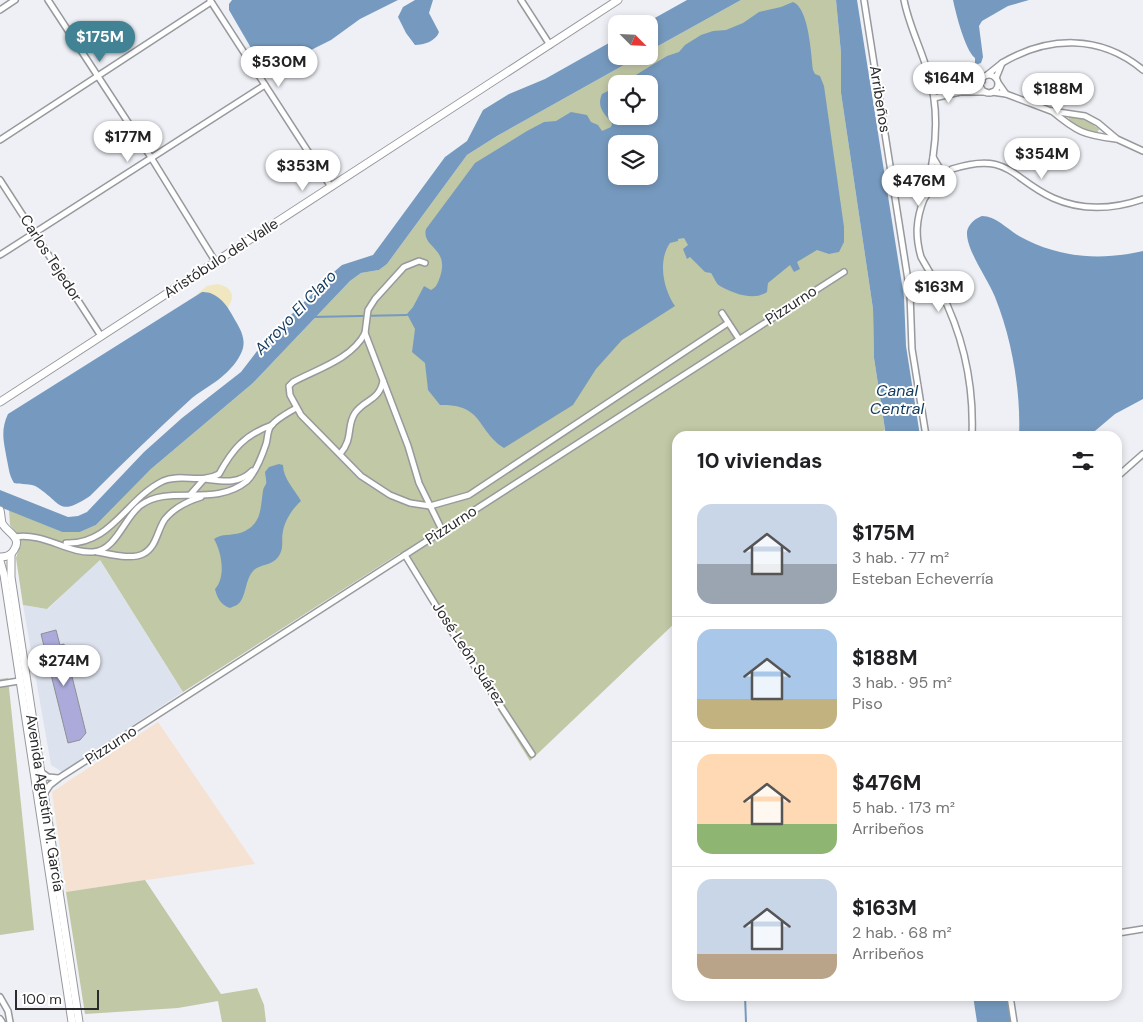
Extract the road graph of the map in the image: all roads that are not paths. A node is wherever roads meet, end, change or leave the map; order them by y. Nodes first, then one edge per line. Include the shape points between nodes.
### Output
1 (15, 0) edge
2 (48, 0) edge
3 (521, 0) edge
4 (618, 0) edge
5 (864, 0) edge
6 (904, 0) edge
7 (211, 1) edge
8 (0, 10) edge
9 (550, 45) junction
10 (1002, 63) junction
11 (1143, 70) edge
12 (986, 76) junction
13 (97, 77) junction
14 (982, 80) junction
15 (997, 80) junction
16 (265, 85) junction
17 (960, 92) junction
18 (988, 92) junction
19 (1006, 94) junction
20 (934, 98) junction
21 (1051, 111) junction
22 (1072, 113) junction
23 (1068, 125) junction
24 (1102, 126) junction
25 (1098, 136) junction
26 (1117, 139) junction
27 (0, 140) edge
28 (1143, 151) edge
29 (933, 157) junction
30 (152, 159) junction
31 (941, 168) junction
32 (952, 169) junction
33 (931, 172) junction
34 (940, 178) junction
35 (0, 180) edge
36 (331, 187) junction
37 (924, 199) junction
38 (1143, 199) edge
39 (36, 233) junction
40 (0, 256) edge
41 (216, 262) junction
42 (425, 263) dead end
43 (844, 272) dead end
44 (722, 313) dead end
45 (728, 323) junction
46 (365, 333) junction
47 (101, 336) junction
48 (739, 339) junction
49 (383, 381) junction
50 (0, 402) edge
51 (296, 408) junction
52 (272, 424) junction
53 (925, 431) edge
54 (972, 431) edge
55 (340, 454) junction
56 (1143, 454) edge
57 (258, 464) junction
58 (1122, 472) edge
59 (204, 479) junction
60 (190, 495) junction
61 (206, 496) junction
62 (430, 506) junction
63 (0, 512) edge
64 (0, 529) edge
65 (8, 530) junction
66 (442, 530) junction
67 (15, 537) junction
68 (58, 543) junction
69 (94, 552) junction
70 (11, 554) junction
71 (405, 555) junction
72 (0, 557) edge
73 (0, 561) edge
74 (19, 681) junction
75 (0, 684) edge
76 (532, 754) dead end
77 (40, 770) junction
78 (59, 778) junction
79 (44, 794) junction
80 (1143, 929) edge
81 (1122, 932) edge
82 (0, 997) edge
83 (1011, 1001) edge
84 (0, 1019) edge
85 (2, 1022) edge
86 (10, 1022) edge
87 (72, 1022) edge
88 (79, 1022) edge
89 (1014, 1022) edge

1 - 8 street
2 - 13 street
3 - 9 street
4 - 9 main road, Aristóbulo del Valle
5 - 53 street, Arribeños via 910,293 912,350
6 - 20 street via 908,23 928,71
7 - 13 street
7 - 16 street
9 - 36 main road, Aristóbulo del Valle
10 - 11 street via 1045,44 1068,43 1108,50
10 - 12 street
10 - 15 street
12 - 14 street
12 - 15 street
13 - 27 street
13 - 30 street
14 - 17 street
14 - 18 street via 982,88
15 - 18 street via 997,88
15 - 19 street
16 - 30 street
16 - 36 street
17 - 18 street
17 - 20 street
18 - 19 street
19 - 21 street
20 - 29 street
21 - 22 street
21 - 23 street
22 - 23 street via 1067,120
22 - 24 street via 1090,118
23 - 25 street via 1084,134
24 - 25 street
24 - 26 street
25 - 26 street
26 - 28 street
29 - 31 street
29 - 33 street
30 - 39 street
30 - 41 street
31 - 32 street
31 - 33 street via 935,166
31 - 34 street
32 - 34 street
32 - 38 street via 983,163 1004,167 1054,198 1083,206 1112,207
33 - 34 street via 934,179
33 - 37 street
34 - 37 street
35 - 39 street, Carlos Tejedor
36 - 41 main road, Aristóbulo del Valle
37 - 54 street via 917,221 918,248 947,305 964,354 970,388
39 - 40 street
39 - 47 street, Carlos Tejedor
41 - 47 main road, Aristóbulo del Valle
42 - 46 street via 419,261 404,267 375,299 368,312
43 - 48 street, Pizzurno
44 - 45 street
45 - 48 street
45 - 62 street via 469,495
46 - 49 street
46 - 51 street via 354,348 289,386
47 - 50 main road, Aristóbulo del Valle
48 - 66 street, Pizzurno
49 - 55 street via 377,396 354,415 349,442
49 - 62 street
51 - 52 street
51 - 55 street
52 - 57 street
52 - 59 street via 244,440 229,455 219,474
55 - 62 street via 361,476 390,495
56 - 58 street
57 - 59 street via 238,480
57 - 61 street via 239,486
59 - 60 street
59 - 68 street via 164,481 100,535 78,544
60 - 61 street
60 - 69 street via 163,497 143,503 133,511 111,542
61 - 69 street via 188,502 170,515 159,530 157,539 142,555
62 - 66 street
63 - 65 main road via 2,523
64 - 65 main road
65 - 67 main road
66 - 71 street, Pizzurno
67 - 68 street
67 - 70 main road, Avenida Agustín M. García via 16,546
68 - 69 street
70 - 72 main road
70 - 77 main road, Avenida Agustín M. García via 11,577
71 - 76 street, José León Suárez
71 - 78 street, Pizzurno
73 - 74 main road, Avenida Agustín M. García
74 - 75 street
74 - 87 main road, Avenida Agustín M. García
77 - 78 street via 48,777
77 - 79 main road, Avenida Agustín M. García
78 - 79 street, Pizzurno
79 - 88 main road, Avenida Agustín M. García
80 - 81 street
82 - 86 street
83 - 89 street
84 - 85 street

